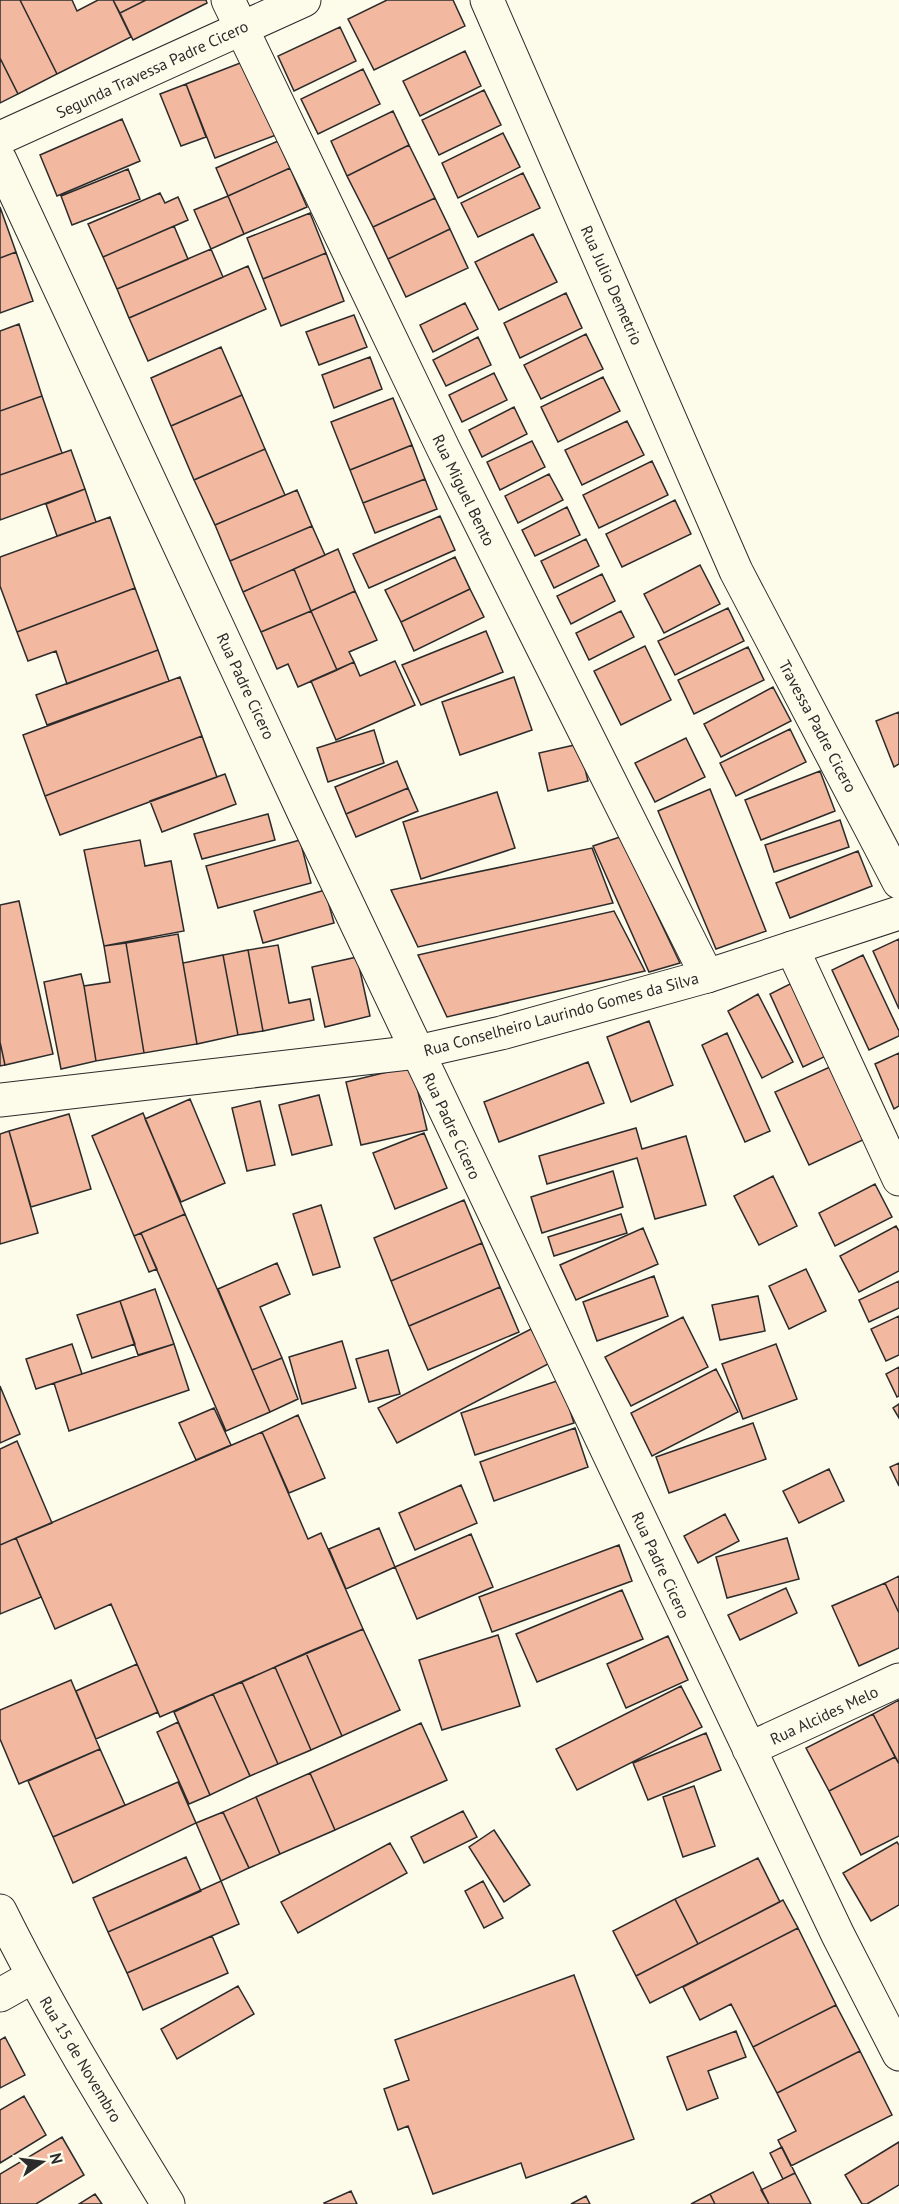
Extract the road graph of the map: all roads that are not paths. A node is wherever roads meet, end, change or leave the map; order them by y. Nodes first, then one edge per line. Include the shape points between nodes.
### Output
1 (304, 0) edge
2 (487, 0) edge
3 (234, 14) edge
4 (0, 138) edge
5 (0, 160) edge
6 (736, 571) joint
7 (899, 882) edge
8 (899, 913) edge
9 (792, 948) junction
10 (707, 976) junction
11 (417, 1052) junction
12 (0, 1100) edge
13 (899, 1179) edge
14 (899, 1680) edge
15 (749, 1749) junction
16 (0, 1911) edge
17 (32, 1977) junction
18 (0, 1995) edge
19 (899, 2054) edge
20 (168, 2204) edge

1 - 3 street, Segunda Travessa Padre Cicero
2 - 6 street, Rua Julio Demetrio
3 - 4 street, Segunda Travessa Padre Cicero
3 - 10 street, Rua Miguel Bento via 438,437
5 - 11 street, Rua Padre Cicero
6 - 7 street, Travessa Padre Cicero
8 - 9 street, Rua Conselheiro Laurindo Gomes da Silva
9 - 10 street, Rua Conselheiro Laurindo Gomes da Silva
9 - 13 street
10 - 11 street, Rua Conselheiro Laurindo Gomes da Silva
11 - 12 street, Rua Conselheiro Laurindo Gomes da Silva
11 - 15 street, Rua Padre Cicero
14 - 15 street, Rua Alcides Melo
15 - 19 street, Rua Padre Cicero
16 - 17 street, Rua 15 de Novembro
17 - 18 street
17 - 20 street, Rua 15 de Novembro

